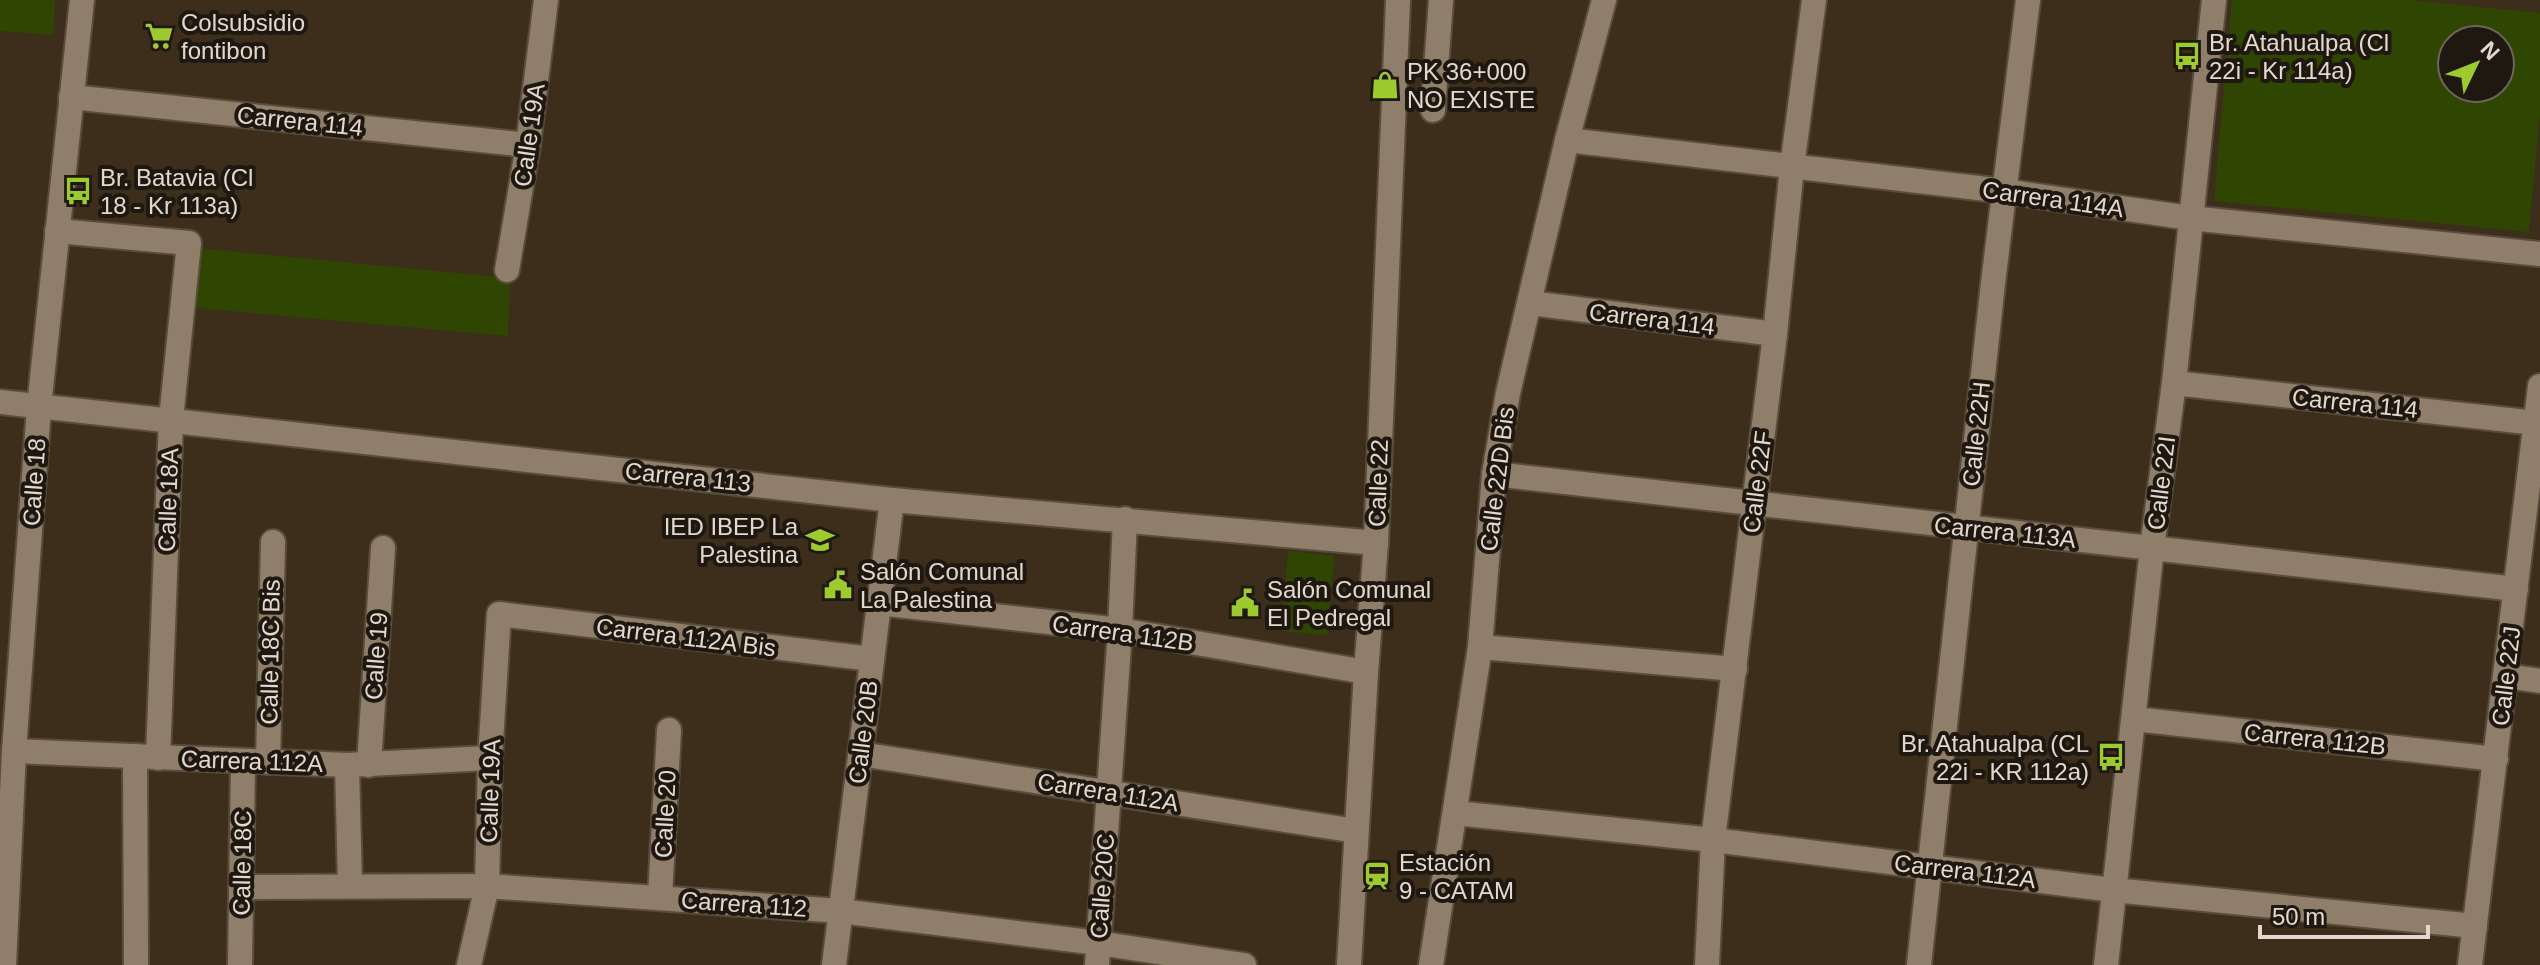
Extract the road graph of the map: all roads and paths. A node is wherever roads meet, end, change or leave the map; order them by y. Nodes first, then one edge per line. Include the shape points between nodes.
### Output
1 (82, 0) edge
2 (546, 0) edge
3 (1398, 0) edge
4 (1441, 0) edge
5 (1604, 0) edge
6 (1812, 0) edge
7 (2028, 0) edge
8 (2214, 0) edge
9 (71, 97) junction
10 (1433, 110) dead end
11 (1567, 140) junction
12 (528, 145) junction
13 (1792, 167) junction
14 (2004, 191) junction
15 (2190, 218) junction
16 (57, 231) junction
17 (2540, 254) edge
18 (507, 270) dead end
19 (1530, 303) junction
20 (1775, 334) junction
21 (2174, 383) junction
22 (2540, 386) edge
23 (0, 402) edge
24 (39, 407) junction
25 (171, 419) junction
26 (2536, 423) junction
27 (1494, 474) junction
28 (892, 500) junction
29 (1755, 504) junction
30 (1125, 519) junction
31 (1965, 528) junction
32 (273, 542) dead end
33 (1376, 543) junction
34 (383, 548) dead end
35 (2152, 548) junction
36 (2516, 589) junction
37 (879, 603) junction
38 (499, 614) joint
39 (1120, 630) junction
40 (1480, 647) junction
41 (11, 650) edge
42 (872, 659) junction
43 (1735, 669) junction
44 (1366, 672) junction
45 (2506, 676) junction
46 (2540, 681) edge
47 (2134, 719) junction
48 (669, 730) dead end
49 (14, 751) junction
50 (860, 754) junction
51 (146, 757) junction
52 (490, 758) junction
53 (2496, 759) junction
54 (256, 762) junction
55 (358, 765) junction
56 (1109, 792) junction
57 (1455, 813) junction
58 (1356, 831) junction
59 (1713, 840) junction
60 (1930, 867) junction
61 (4, 872) edge
62 (350, 885) junction
63 (487, 886) junction
64 (241, 887) junction
65 (2113, 890) junction
66 (660, 897) junction
67 (840, 911) junction
68 (2475, 926) junction
69 (1097, 954) edge
70 (4, 965) edge
71 (136, 965) edge
72 (240, 965) edge
73 (469, 965) edge
74 (834, 965) edge
75 (1244, 965) edge
76 (1349, 965) edge
77 (1431, 965) edge
78 (1707, 965) edge
79 (1919, 965) edge
80 (2106, 965) edge
81 (2470, 965) edge

1 - 9 street, Calle 18
2 - 12 street, Calle 19A
3 - 33 street, Calle 22
4 - 10 street
5 - 11 street, Calle 22D Bis
6 - 13 street, Calle 22F
7 - 14 street, Calle 22H
8 - 15 street, Calle 22I
9 - 12 street, Carrera 114
9 - 16 street, Calle 18
11 - 13 street, Carrera 114A
11 - 19 street, Calle 22D Bis
12 - 18 street, Calle 19A
13 - 14 street, Carrera 114A
13 - 20 street, Calle 22F
14 - 15 street, Carrera 114A
14 - 31 street, Calle 22H
15 - 17 street, Carrera 114A
15 - 21 street, Calle 22I
16 - 24 street, Calle 18
16 - 25 street, Calle 18A via 189,243
19 - 20 street, Carrera 114
19 - 27 street, Calle 22D Bis
20 - 29 street, Calle 22F
21 - 26 street, Carrera 114
21 - 35 street, Calle 22I
22 - 26 street, Calle 22J
23 - 24 street, Carrera 113
24 - 25 street, Carrera 113
24 - 41 street, Calle 18
25 - 28 street, Carrera 113
25 - 51 street, Calle 18A
26 - 36 street, Calle 22J
27 - 29 street, Carrera 113A
27 - 40 street, Calle 22D Bis
28 - 30 street, Carrera 113
28 - 37 street, Calle 20B
29 - 31 street, Carrera 113A
29 - 43 street, Calle 22F
30 - 33 street, Carrera 113
30 - 39 street, Calle 20C
31 - 35 street, Carrera 113A
31 - 60 street, Calle 22H
32 - 54 street, Calle 18C Bis
33 - 44 street, Calle 22
34 - 55 street, Calle 19
35 - 36 street, Carrera 113A
35 - 47 street, Calle 22I
36 - 45 street, Calle 22J
37 - 39 street, Carrera 112B
37 - 42 street, Calle 20B
38 - 42 street, Carrera 112A Bis
38 - 52 street, Calle 19A
39 - 44 street, Carrera 112B
39 - 56 street, Calle 20C
40 - 43 street
40 - 57 street, Calle 22D Bis
41 - 49 street, Calle 18
42 - 50 street, Calle 20B
43 - 59 street, Calle 22F
44 - 58 street, Calle 22
45 - 46 street
45 - 53 street, Calle 22J
47 - 53 street, Carrera 112B
47 - 65 street, Calle 22I
48 - 66 street, Calle 20
49 - 51 street, Carrera 112A
49 - 61 street, Calle 18
50 - 56 street, Carrera 112A
50 - 67 street, Calle 20B
51 - 54 street, Carrera 112A
51 - 71 street, Calle 18A
52 - 55 street, Carrera 112A
52 - 63 street, Calle 19A
53 - 68 street, Calle 22J
54 - 55 street, Carrera 112A
54 - 64 street, Calle 18C
55 - 62 street, Calle 19
56 - 58 street, Carrera 112A
56 - 69 street, Calle 20C
57 - 59 street, Carrera 112A
57 - 77 street, Calle 22D Bis
58 - 76 street, Calle 22
59 - 60 street, Carrera 112A
59 - 78 street, Calle 22F
60 - 65 street, Carrera 112A
60 - 79 street, Calle 22H
61 - 70 street, Calle 18
62 - 63 street, Carrera 112
62 - 64 street, Carrera 112
63 - 66 street, Carrera 112
63 - 73 street, Calle 19A
64 - 72 street, Calle 18C
65 - 68 street, Carrera 112A
65 - 80 street, Calle 22I
66 - 67 street, Carrera 112
67 - 69 street, Carrera 112
67 - 74 street, Calle 20B
68 - 81 street, Calle 22J
69 - 75 street, Carrera 112

